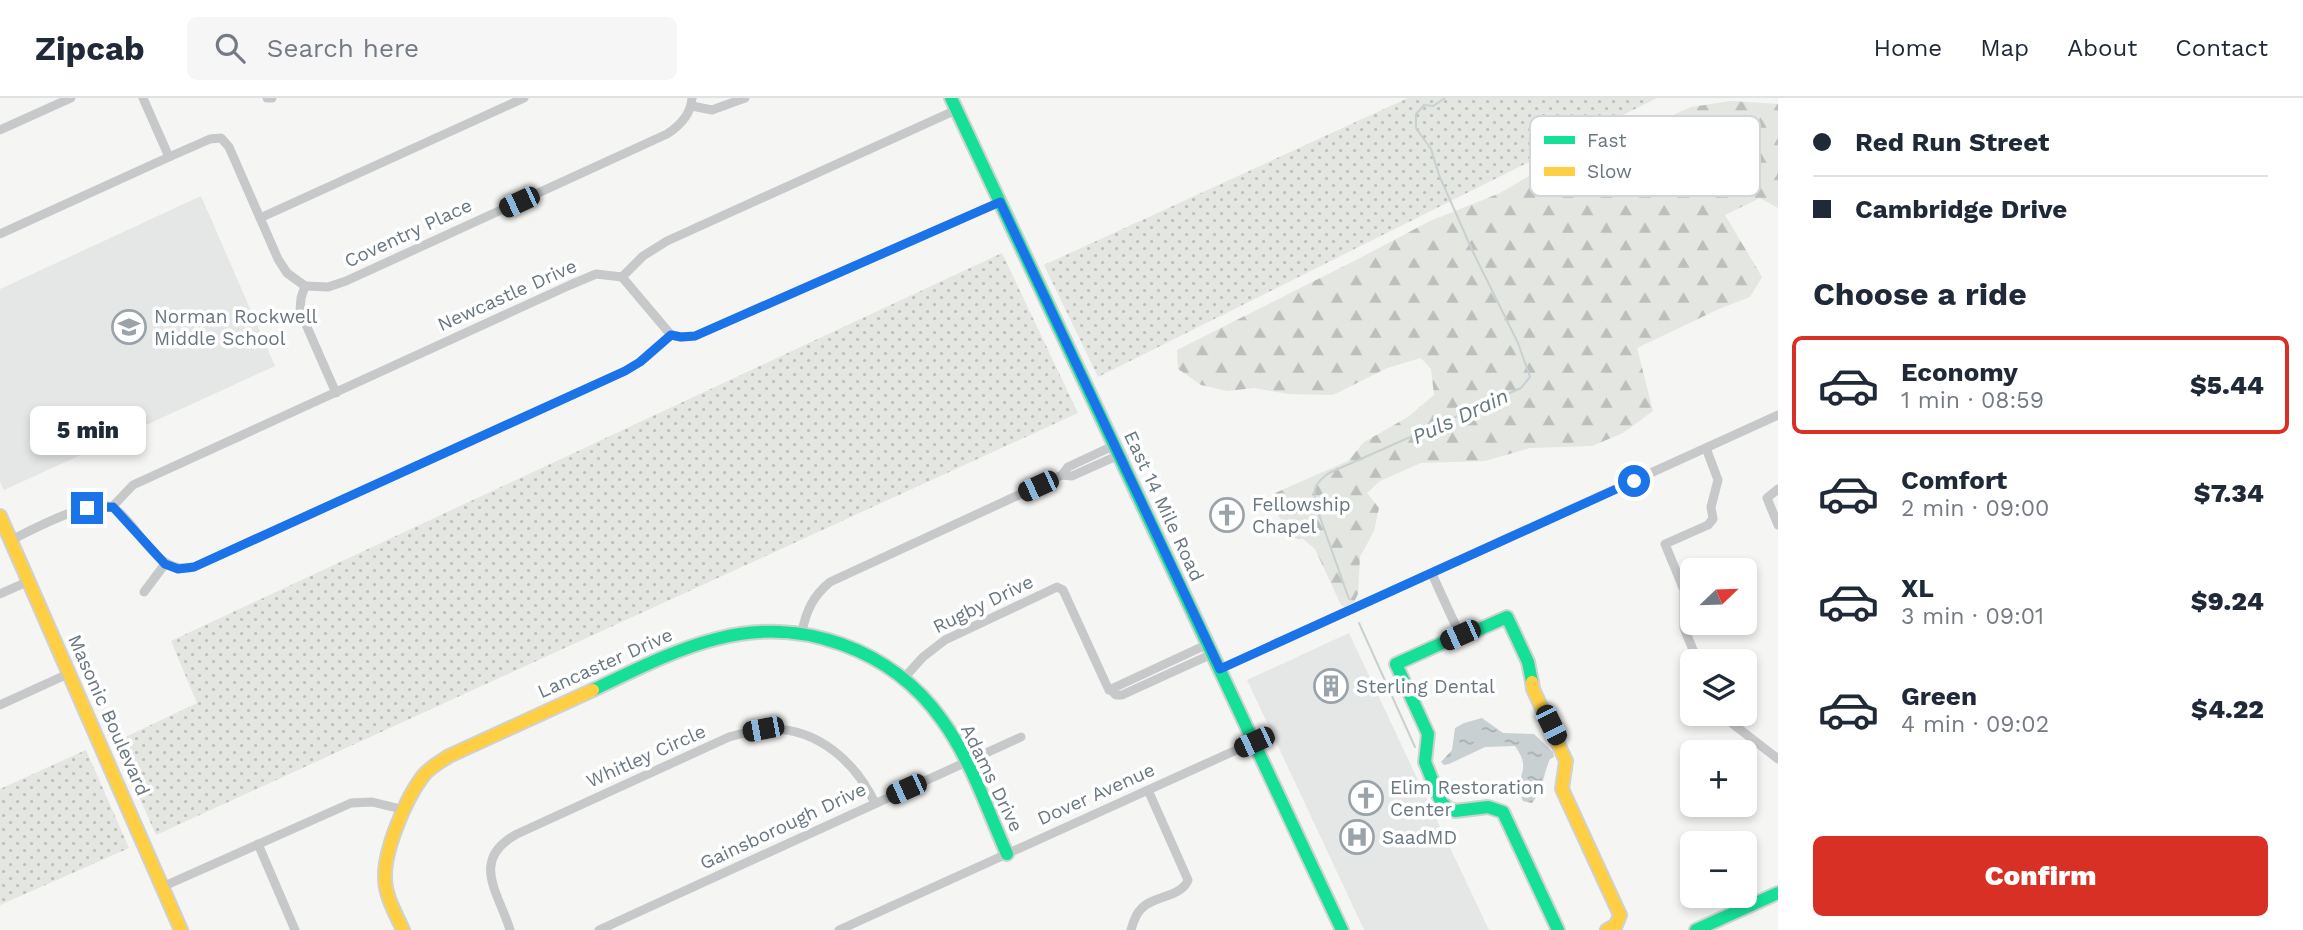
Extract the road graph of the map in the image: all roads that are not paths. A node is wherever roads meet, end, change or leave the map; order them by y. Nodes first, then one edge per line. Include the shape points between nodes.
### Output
1 (71, 98) edge
2 (144, 98) edge
3 (524, 98) edge
4 (745, 98) edge
5 (692, 102) edge
6 (953, 104) edge
7 (0, 130) edge
8 (169, 157) junction
9 (1000, 202) junction
10 (260, 218) junction
11 (0, 234) edge
12 (622, 277) junction
13 (305, 286) junction
14 (671, 335) junction
15 (335, 393) junction
16 (1778, 415) edge
17 (1706, 448) junction
18 (1117, 450) junction
19 (1778, 489) edge
20 (113, 507) junction
21 (0, 516) edge
22 (1778, 525) edge
23 (10, 540) junction
24 (165, 564) junction
25 (1432, 574) junction
26 (29, 581) junction
27 (144, 592) dead end
28 (0, 594) edge
29 (802, 632) junction
30 (1460, 635) junction
31 (1210, 649) junction
32 (1693, 649) edge
33 (1220, 669) junction
34 (69, 673) junction
35 (904, 678) junction
36 (0, 705) edge
37 (1735, 726) edge
38 (1021, 737) dead end
39 (1254, 742) junction
40 (1778, 759) edge
41 (965, 762) junction
42 (1148, 790) junction
43 (875, 803) junction
44 (405, 810) junction
45 (258, 844) junction
46 (1007, 854) junction
47 (162, 887) junction
48 (1778, 893) edge
49 (181, 930) edge
50 (295, 930) edge
51 (403, 930) edge
52 (510, 930) edge
53 (599, 930) edge
54 (839, 930) edge
55 (1131, 930) edge
56 (1342, 930) edge
57 (1558, 930) edge
58 (1607, 930) edge
59 (1696, 930) edge

1 - 7 street
2 - 8 street
3 - 10 street
4 - 5 street, Coventry Place via 712,110
5 - 13 street, Coventry Place via 682,121 667,134 346,281 328,287
6 - 9 street, East 14 Mile Road
6 - 12 street via 667,241
8 - 10 street via 221,138
8 - 11 street
9 - 14 street via 695,336
9 - 18 street, East 14 Mile Road
10 - 13 street via 283,266
12 - 14 street
12 - 15 street, Newcastle Drive via 589,276
13 - 15 street via 300,311
14 - 24 street via 625,371 206,561 178,569
15 - 20 street, Newcastle Drive via 133,485
16 - 17 street
17 - 25 street
17 - 32 street via 1718,480 1711,507 1713,519 1665,544 1682,582 1684,628
18 - 29 street via 1068,467 1062,475 830,582 809,606
18 - 31 street, East 14 Mile Road
19 - 22 street via 1767,498
20 - 23 street via 76,511
20 - 24 street
21 - 23 street, Masonic Boulevard
23 - 26 street, Masonic Boulevard
24 - 27 street
25 - 30 street
25 - 33 street
26 - 28 street
26 - 34 street, Masonic Boulevard
29 - 35 street, Adams Drive via 854,648
29 - 44 street, Lancaster Drive via 737,633 682,649 449,756 422,777
30 - 57 street via 1396,664 1426,728 1425,762 1445,807 1453,811 1500,808
30 - 58 street via 1507,617 1563,751 1562,789 1620,915 1616,925
31 - 33 street, East 14 Mile Road
31 - 35 street, Rugby Drive via 1109,690 1065,593 1057,587 952,636
33 - 39 street, East 14 Mile Road
34 - 36 street
34 - 47 street, Masonic Boulevard
35 - 41 street, Adams Drive via 941,719
37 - 40 street
38 - 41 street, Gainsborough Drive
39 - 42 street, Dover Avenue
39 - 56 street, East 14 Mile Road
41 - 43 street, Gainsborough Drive
41 - 46 street, Adams Drive
42 - 46 street, Dover Avenue
42 - 55 street via 1187,883 1142,907
43 - 52 street, Whitley Circle via 857,772 817,740 774,729 729,737 503,842 494,854 490,876
43 - 53 street, Gainsborough Drive
44 - 45 street via 372,802 351,803
44 - 51 street, Lancaster Drive via 385,879
45 - 47 street
45 - 50 street
46 - 54 street, Dover Avenue
47 - 49 street, Masonic Boulevard
48 - 59 street

